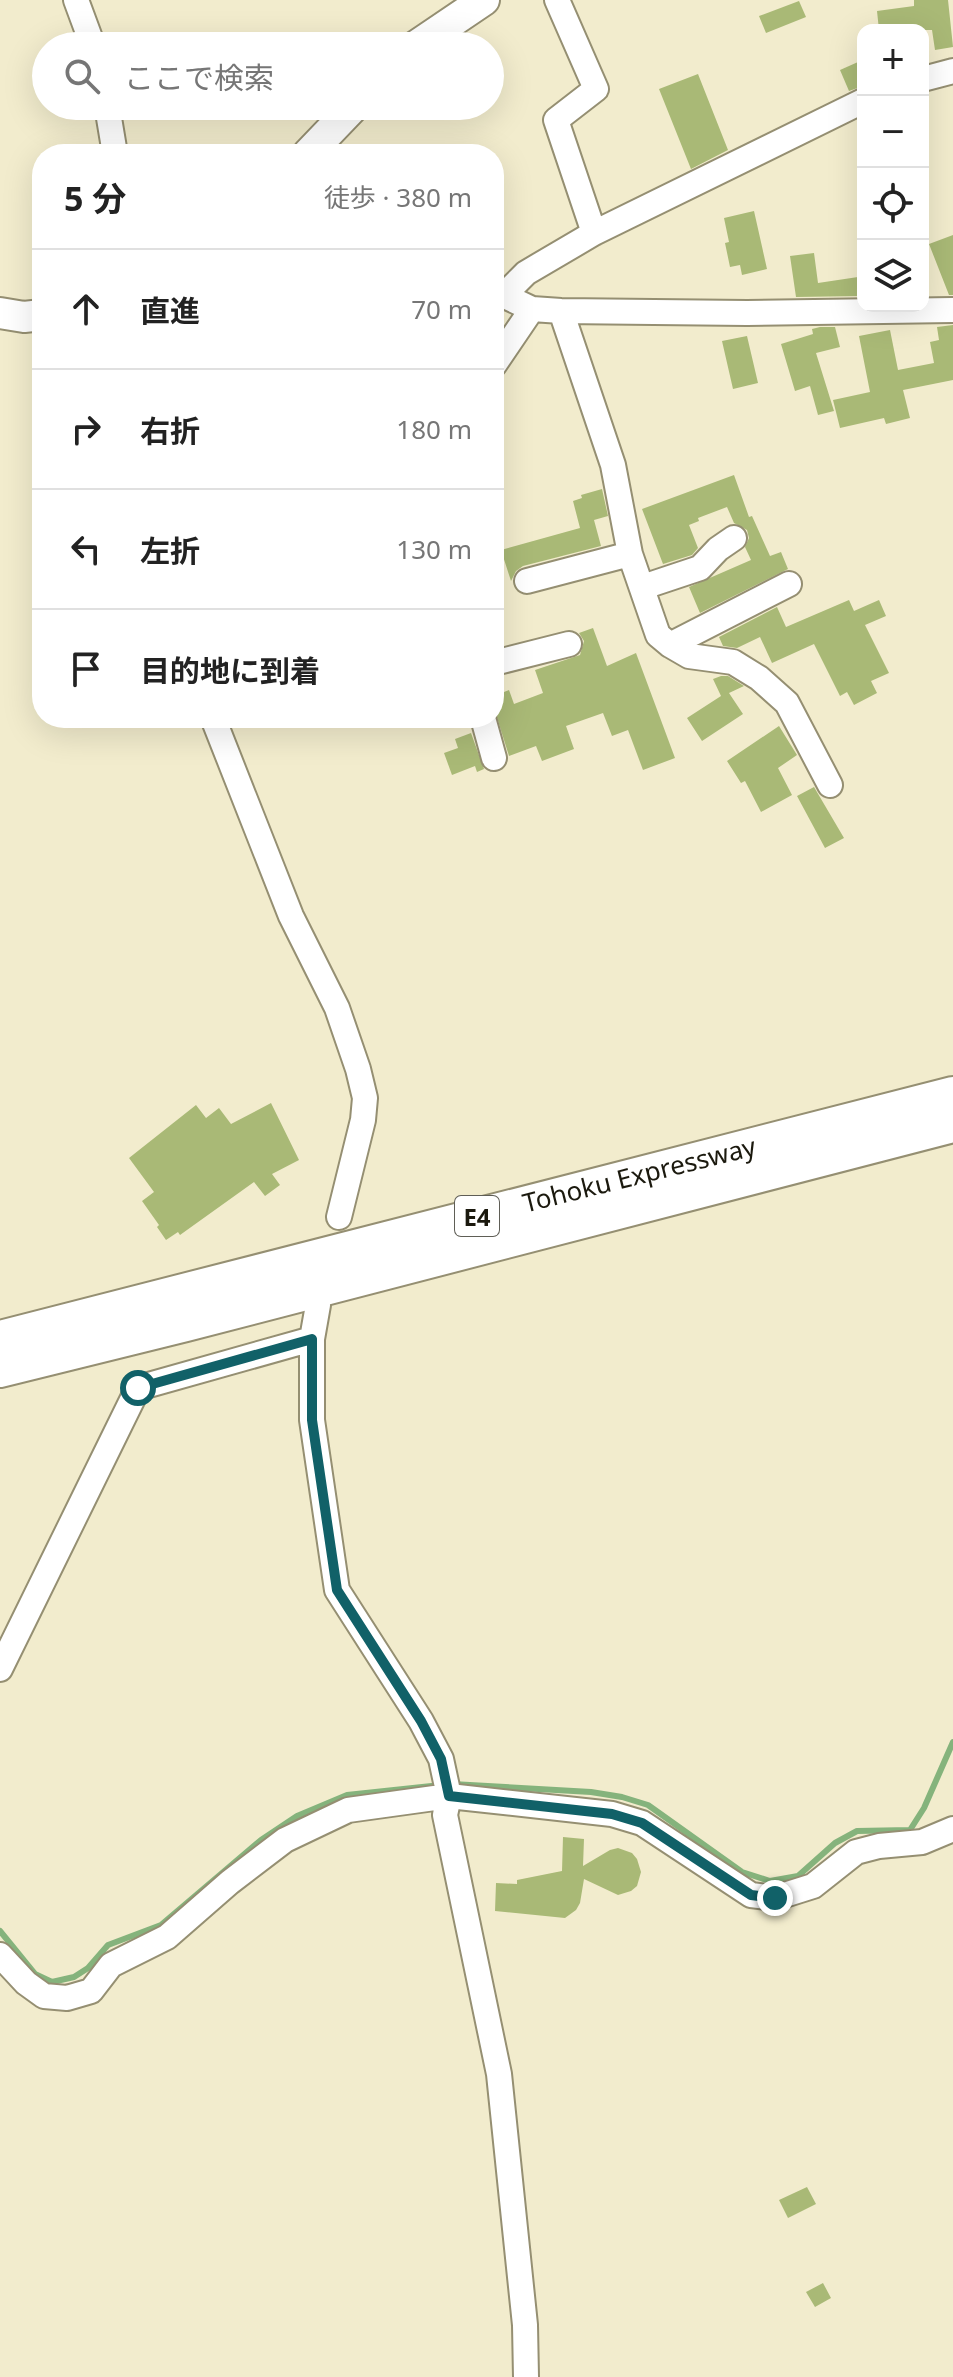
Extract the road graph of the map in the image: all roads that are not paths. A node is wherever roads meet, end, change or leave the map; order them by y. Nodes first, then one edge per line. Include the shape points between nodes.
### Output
1 (76, 0) edge
2 (484, 0) edge
3 (557, 0) edge
4 (88, 32) edge
5 (437, 32) edge
6 (953, 71) edge
7 (929, 77) edge
8 (857, 104) edge
9 (109, 120) edge
10 (341, 120) edge
11 (113, 144) edge
12 (318, 144) edge
13 (594, 233) junction
14 (504, 289) edge
15 (504, 294) edge
16 (532, 309) junction
17 (953, 310) edge
18 (561, 311) junction
19 (0, 313) edge
20 (32, 316) edge
21 (504, 350) edge
22 (734, 538) dead end
23 (630, 554) junction
24 (527, 581) dead end
25 (789, 584) dead end
26 (643, 587) junction
27 (569, 644) dead end
28 (670, 645) junction
29 (504, 660) edge
30 (217, 728) edge
31 (486, 728) edge
32 (494, 758) dead end
33 (830, 785) dead end
34 (953, 1094) edge
35 (953, 1125) edge
36 (339, 1217) dead end
37 (318, 1305) dead end
38 (0, 1338) edge
39 (312, 1339) junction
40 (0, 1370) edge
41 (0, 1669) edge
42 (448, 1789) junction
43 (953, 1829) edge
44 (0, 1955) edge
45 (526, 2377) edge

1 - 4 street
2 - 5 main road
3 - 13 street via 596,89 556,120
6 - 7 street
8 - 13 street
9 - 11 street
10 - 12 main road
13 - 14 street
15 - 16 street
16 - 18 street
16 - 21 street
17 - 18 street
18 - 23 street via 613,465
19 - 20 main road
22 - 26 street via 700,568
23 - 24 street
23 - 26 street
25 - 28 street
26 - 28 street via 658,635
27 - 29 street
28 - 33 street via 689,656 733,662 759,678 787,703
30 - 36 street via 358,1069 365,1098 363,1120
31 - 32 street
34 - 38 highway, Tohoku Expressway / E4
35 - 40 highway, Tohoku Expressway / E4
37 - 39 street
39 - 41 street via 138,1388
39 - 42 street via 312,1420 337,1590 421,1721 441,1759
42 - 43 street via 642,1823 751,1895 775,1898 813,1886 856,1852 922,1842
42 - 44 street via 348,1810 285,1840 167,1937 111,1965 91,1991 67,1998 44,1996
42 - 45 street via 445,1815 499,2074

